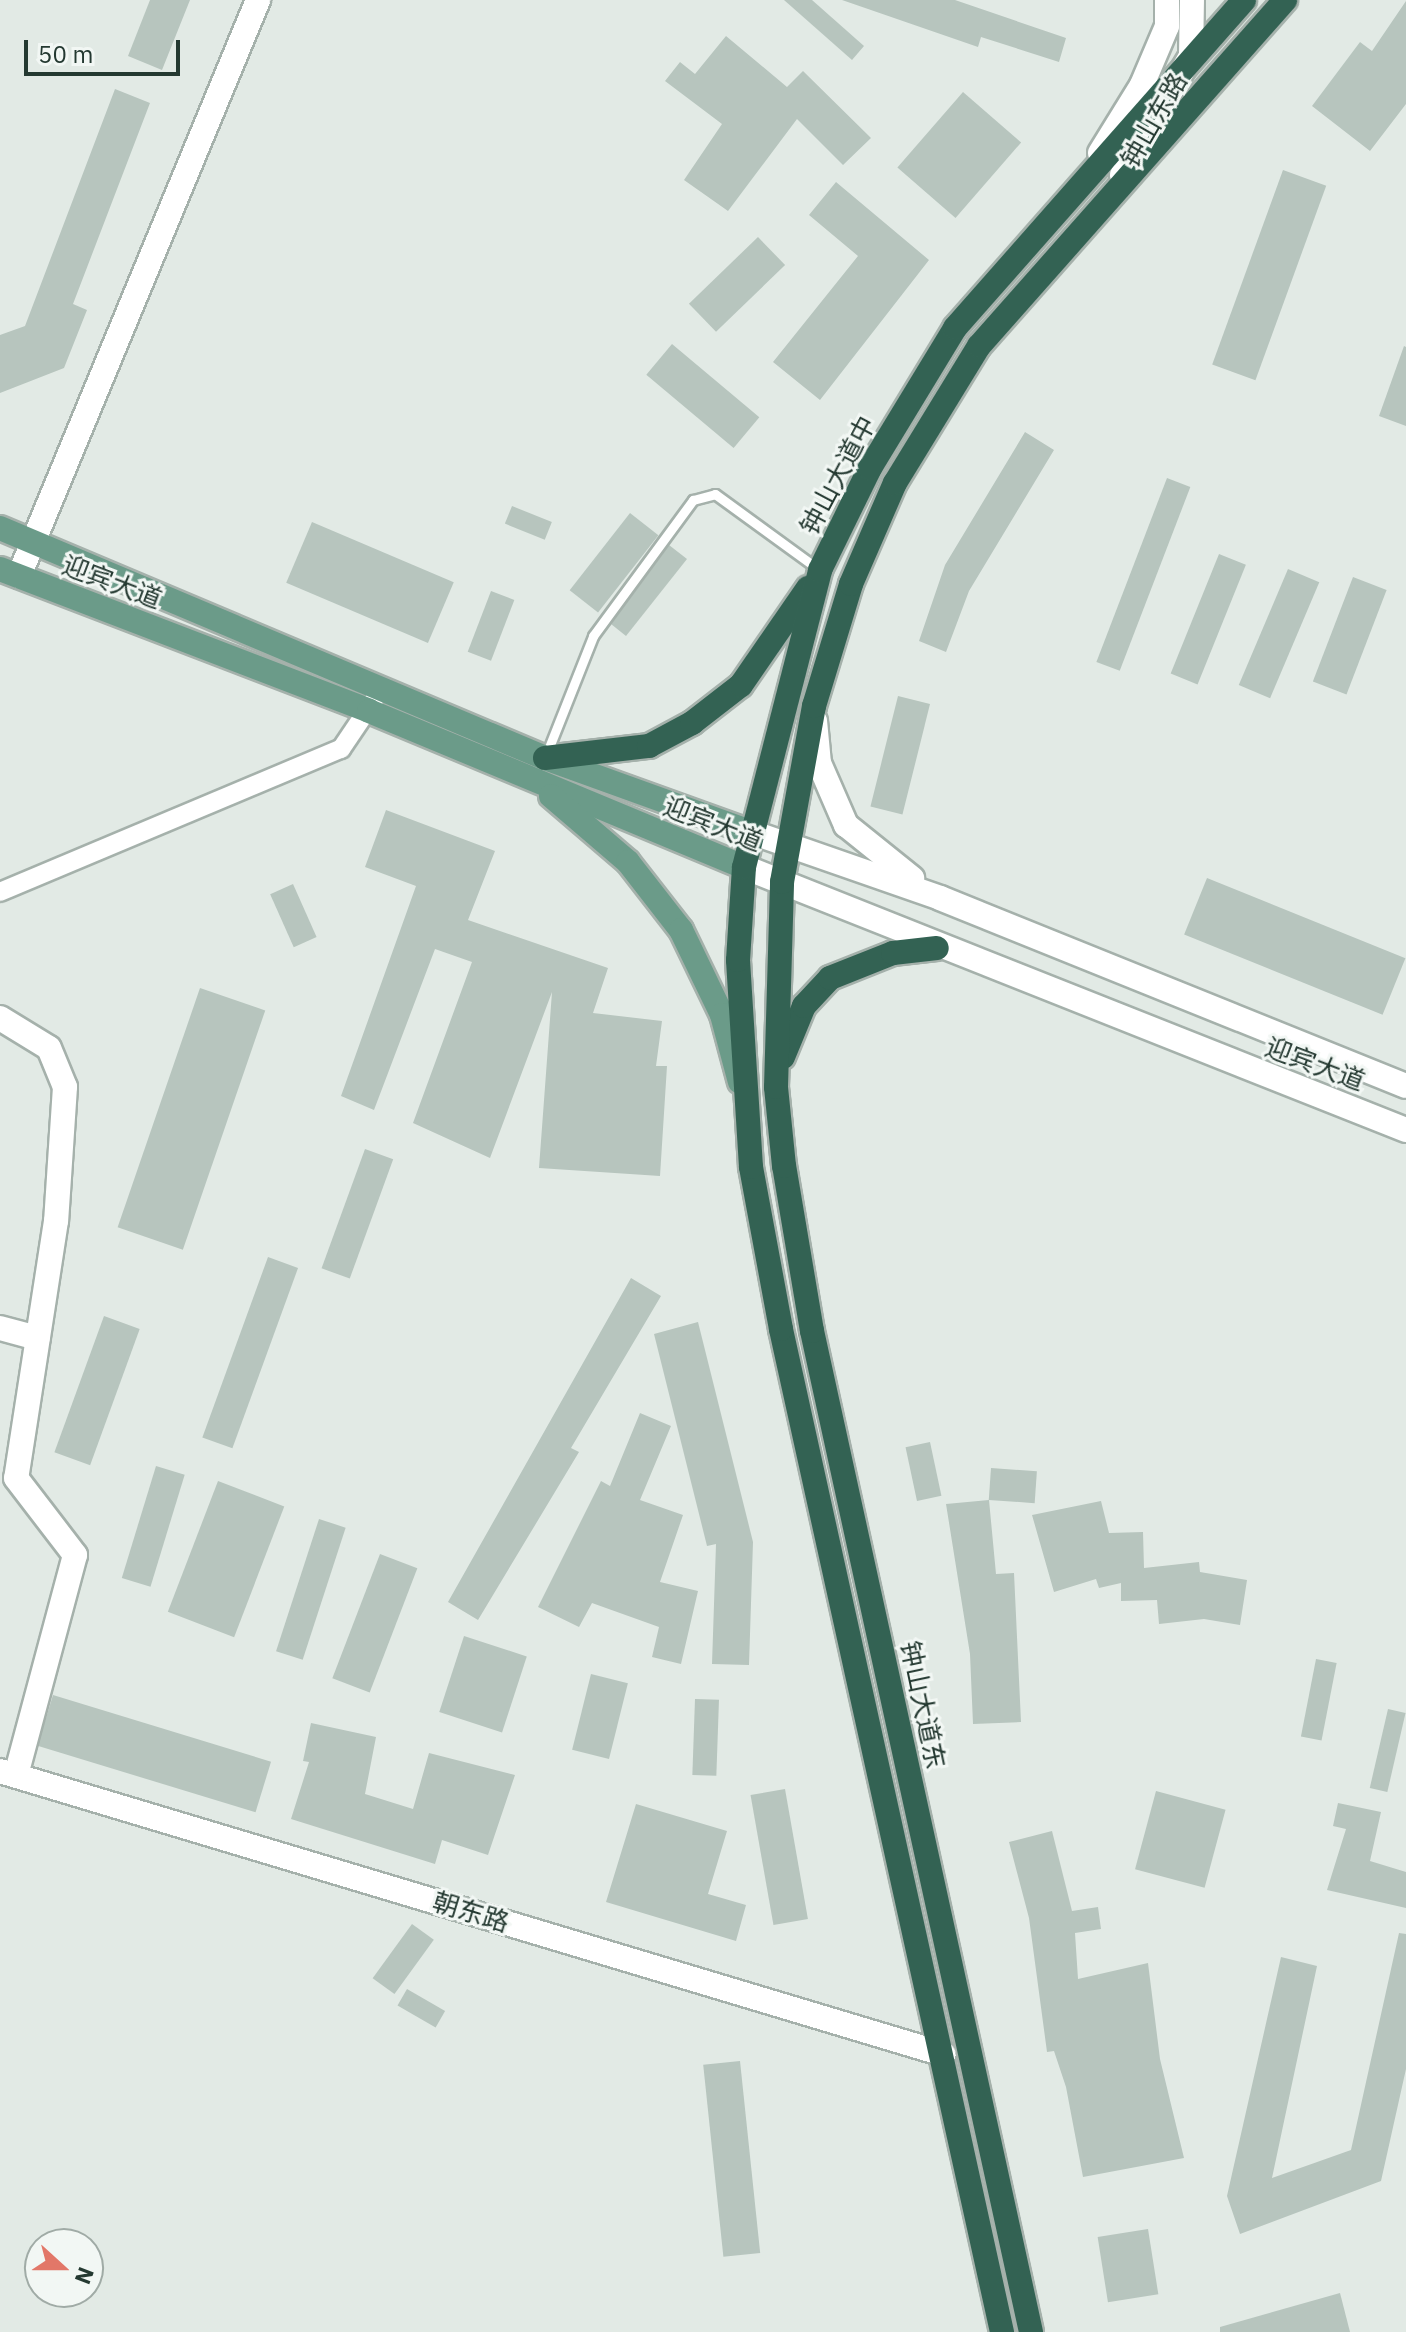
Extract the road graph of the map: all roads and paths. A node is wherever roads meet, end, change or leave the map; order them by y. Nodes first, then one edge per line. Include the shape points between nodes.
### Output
1 (258, 0) edge
2 (1167, 0) edge
3 (1192, 0) edge
4 (1244, 0) edge
5 (1285, 0) edge
6 (1191, 56) junction
7 (1084, 179) junction
8 (1113, 191) junction
9 (0, 528) edge
10 (29, 540) junction
11 (820, 570) junction
12 (9, 573) edge
13 (381, 684) junction
14 (814, 706) junction
15 (369, 711) junction
16 (545, 758) junction
17 (534, 782) junction
18 (751, 832) junction
19 (790, 843) junction
20 (744, 867) junction
21 (782, 882) junction
22 (0, 892) edge
23 (940, 898) junction
24 (937, 948) junction
25 (0, 1018) edge
26 (1406, 1086) edge
27 (776, 1087) junction
28 (742, 1090) junction
29 (1406, 1130) edge
30 (0, 1328) edge
31 (38, 1338) junction
32 (8, 1773) edge
33 (943, 2054) junction
34 (1002, 2332) edge
35 (1031, 2332) edge

1 - 10 street
2 - 7 street, 钟山东路 via 1167,26 1142,85
3 - 6 street, 钟山东路
4 - 6 highway, 钟山大道中
5 - 8 highway, 钟山大道中
6 - 7 highway, 钟山大道中
6 - 8 street, 钟山东路
7 - 11 highway, 钟山大道中 via 955,328 870,468
8 - 14 highway, 钟山大道中 via 979,346 895,483 851,584
9 - 10 main road, 迎宾大道
10 - 12 street
10 - 13 main road, 迎宾大道
11 - 16 highway via 741,685 692,723 649,746
11 - 16 lane via 715,494 693,500 593,636
11 - 18 highway, 钟山大道中
12 - 15 main road, 迎宾大道
13 - 15 street
13 - 16 main road, 迎宾大道
14 - 19 highway, 钟山大道中
14 - 23 street via 819,763 846,825
15 - 17 main road, 迎宾大道
15 - 22 street via 341,749
16 - 18 main road, 迎宾大道
17 - 20 main road, 迎宾大道
17 - 28 main road via 628,862 681,930 722,1015
18 - 19 street, 迎宾大道
18 - 20 highway, 钟山大道中
19 - 21 highway, 钟山大道中
19 - 23 street, 迎宾大道
20 - 21 street, 迎宾大道
20 - 28 highway, 钟山大道中 via 738,960
21 - 24 street, 迎宾大道
21 - 27 highway, 钟山大道中
23 - 26 street, 迎宾大道
24 - 27 highway via 893,953 830,978 804,1006 788,1036
24 - 29 street, 迎宾大道
25 - 31 street via 49,1048 65,1087 56,1221
27 - 35 highway, 钟山大道东 via 812,1331
28 - 33 highway via 781,1329
30 - 31 street
31 - 32 street via 16,1478 75,1555
32 - 33 street, 朝东路
33 - 34 highway

